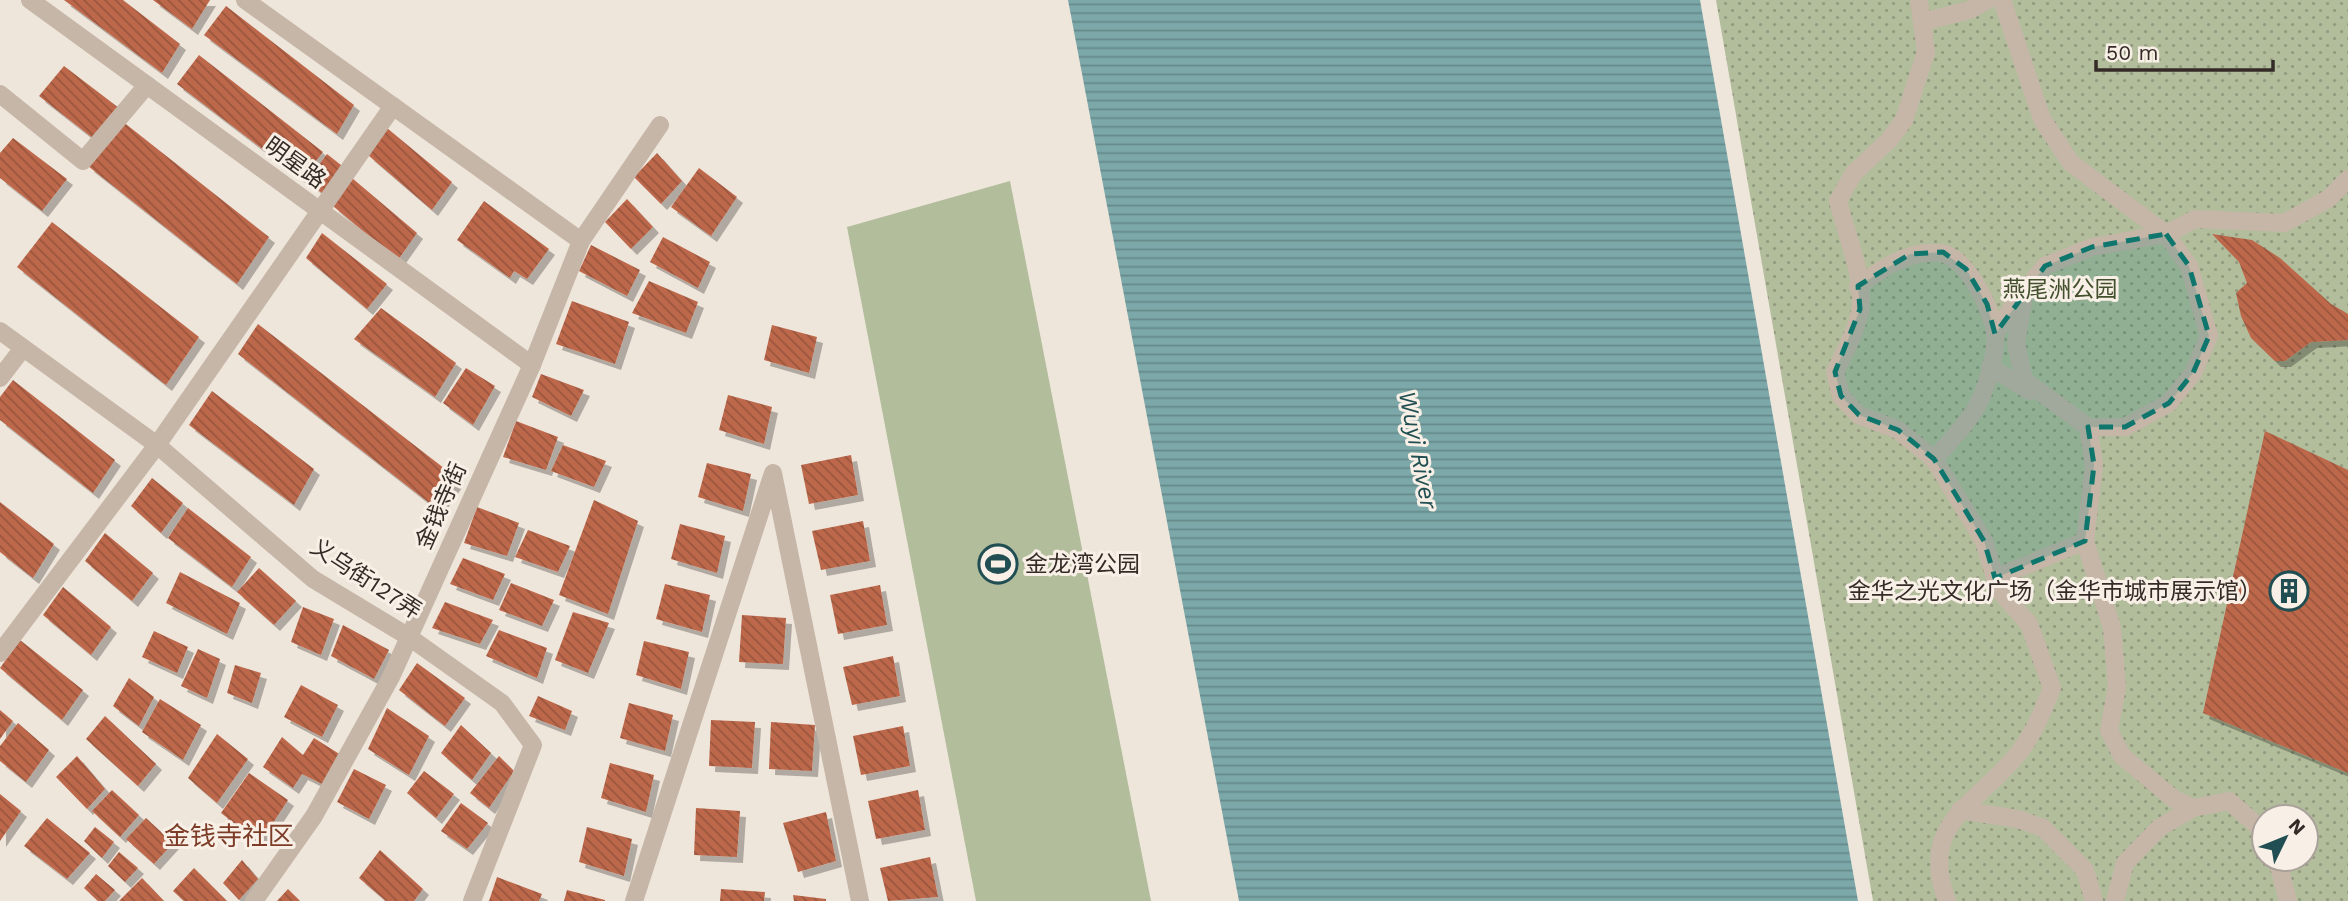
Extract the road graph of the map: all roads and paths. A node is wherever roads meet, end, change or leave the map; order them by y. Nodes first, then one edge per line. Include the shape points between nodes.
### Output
1 (30, 0) edge
2 (245, 0) edge
3 (1919, 0) edge
4 (1988, 0) edge
5 (2002, 0) edge
6 (1922, 22) junction
7 (147, 86) junction
8 (0, 94) edge
9 (393, 106) junction
10 (660, 125) dead end
11 (2348, 179) edge
12 (321, 212) junction
13 (2166, 234) junction
14 (581, 241) junction
15 (1858, 286) junction
16 (2025, 291) junction
17 (0, 331) edge
18 (1995, 334) junction
19 (23, 348) junction
20 (532, 365) junction
21 (1990, 367) junction
22 (0, 379) edge
23 (2088, 426) junction
24 (157, 445) junction
25 (1934, 459) junction
26 (2085, 541) junction
27 (1995, 578) junction
28 (409, 636) junction
29 (0, 653) edge
30 (2193, 808) junction
31 (1960, 810) junction
32 (2250, 819) edge
33 (2281, 873) edge
34 (254, 901) edge
35 (472, 901) edge
36 (634, 901) edge
37 (860, 901) edge
38 (1947, 901) edge
39 (2094, 901) edge
40 (2115, 901) edge
41 (2288, 901) edge

1 - 7 street, 明星路
2 - 9 street
3 - 6 street
4 - 6 street via 1970,10
5 - 13 street via 2042,119 2071,163
6 - 15 street via 1926,52 1904,120 1853,174 1838,201
7 - 8 street via 83,161
7 - 12 street, 明星路
9 - 12 street
9 - 14 street
10 - 14 street, 金钱寺街
11 - 13 street via 2328,199 2284,223 2195,219
12 - 20 street, 明星路
12 - 24 street
13 - 16 street via 2092,247 2045,266
13 - 23 street via 2189,266 2209,335 2193,373 2169,403 2125,427
14 - 20 street, 金钱寺街
15 - 18 street via 1910,254 1943,252 1966,269 1987,304
15 - 25 street via 1860,309 1850,344 1835,372 1841,396 1859,415 1898,430
16 - 18 street
16 - 23 street via 2017,343 2024,380
17 - 19 street, 义乌街127弄
18 - 21 street
19 - 22 street
19 - 24 street, 义乌街127弄
20 - 28 street, 金钱寺街
21 - 23 street
21 - 25 street via 1980,400
23 - 26 street via 2094,465
24 - 28 street, 义乌街127弄 via 313,579
24 - 29 street
25 - 27 street via 1984,541
26 - 27 street
26 - 30 street via 2112,628 2117,687 2109,730 2122,756 2174,799
27 - 31 street via 1998,590 2029,624 2052,688 2032,735
28 - 34 street, 金钱寺街 via 314,816
28 - 35 street, 义乌街127弄 via 502,703 533,745
30 - 32 street via 2229,801
30 - 40 street via 2159,828 2126,863
31 - 38 street via 1940,839 1940,882
31 - 39 street via 2043,828 2085,870
33 - 41 street
36 - 37 street via 773,474

